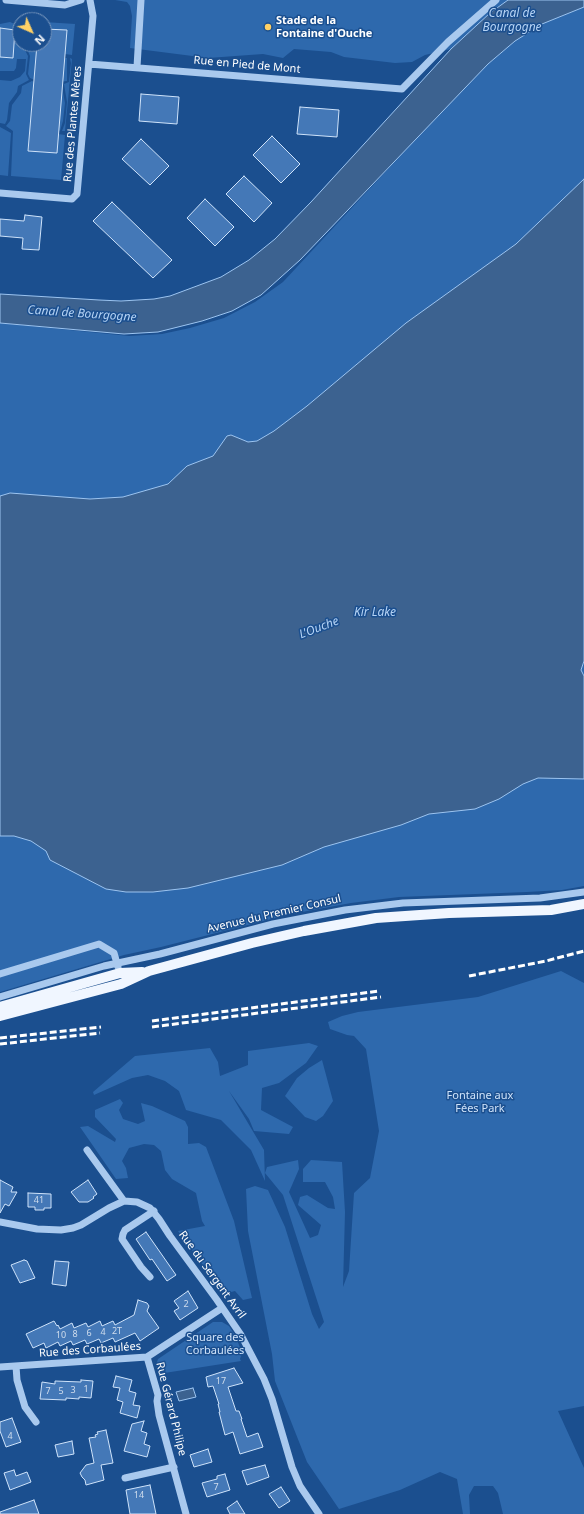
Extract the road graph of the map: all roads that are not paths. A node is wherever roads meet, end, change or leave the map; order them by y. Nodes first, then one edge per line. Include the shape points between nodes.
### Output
1 (6, 0) edge
2 (81, 0) edge
3 (90, 0) edge
4 (141, 0) edge
5 (496, 0) edge
6 (89, 64) junction
7 (137, 67) junction
8 (0, 193) edge
9 (584, 892) edge
10 (584, 904) edge
11 (118, 968) junction
12 (146, 972) junction
13 (0, 974) edge
14 (114, 986) junction
15 (0, 997) edge
16 (0, 1007) edge
17 (0, 1016) edge
18 (87, 1150) dead end
19 (124, 1201) junction
20 (154, 1211) junction
21 (0, 1222) edge
22 (150, 1278) dead end
23 (222, 1308) junction
24 (147, 1357) junction
25 (16, 1366) junction
26 (0, 1367) edge
27 (36, 1422) dead end
28 (174, 1467) junction
29 (125, 1478) dead end
30 (186, 1514) edge
31 (319, 1514) edge

1 - 2 street via 65,5
3 - 6 street, Rue des Plantes Mères via 94,16
4 - 7 street
5 - 7 street, Rue en Pied de Mont via 448,42 402,89
6 - 7 street, Rue en Pied de Mont
6 - 8 street, Rue des Plantes Mères via 76,196 72,199
9 - 11 street, Avenue du Premier Consul via 540,898 403,902 345,910 273,924
10 - 12 main road, Avenue du Premier Consul via 551,910 376,918 304,930
11 - 12 main road, Avenue du Premier Consul
11 - 13 street via 114,953 99,944
11 - 14 main road
11 - 15 street, Avenue du Premier Consul via 104,966
11 - 16 main road, Avenue du Premier Consul
12 - 14 main road, Avenue du Premier Consul
14 - 17 main road, Avenue du Premier Consul
18 - 19 street
19 - 20 street via 144,1204
19 - 21 street via 73,1228 37,1229
20 - 22 street via 125,1230 122,1239
20 - 23 street, Rue du Sergent Avril
23 - 24 street, Rue des Corbaulées
23 - 31 street, Rue du Sergent Avril via 241,1335 264,1379 292,1467 300,1486
24 - 25 street, Rue des Corbaulées
24 - 28 street, Rue Gérard Philipe via 158,1395 159,1415
25 - 26 street, Rue des Corbaulées
25 - 27 street via 17,1380 25,1406
28 - 29 street, Rue Gérard Philipe
28 - 30 street, Rue Gérard Philipe

